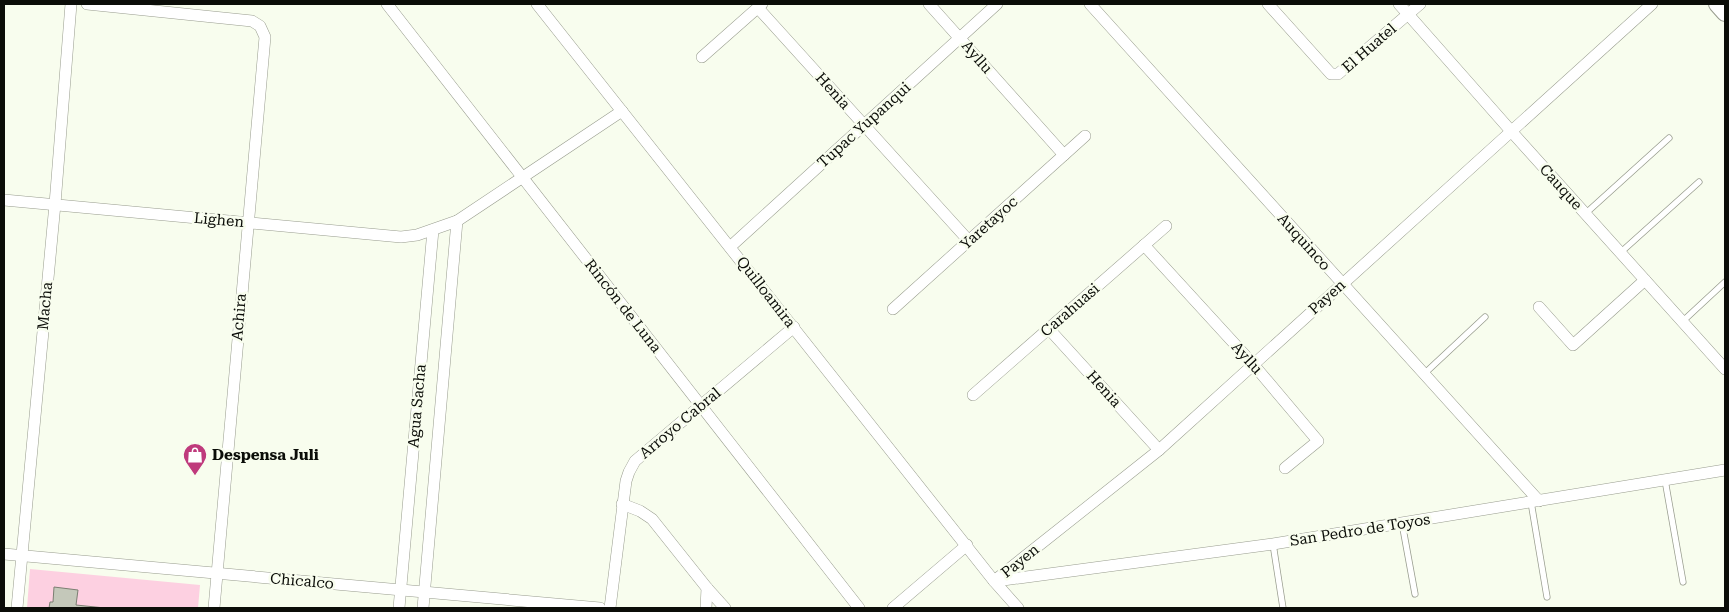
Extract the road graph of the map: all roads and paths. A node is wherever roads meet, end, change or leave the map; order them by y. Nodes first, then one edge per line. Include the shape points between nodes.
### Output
1 (71, 4) edge
2 (87, 4) edge
3 (386, 4) edge
4 (537, 4) edge
5 (929, 4) edge
6 (997, 4) edge
7 (1090, 4) edge
8 (1268, 4) edge
9 (1399, 4) edge
10 (1420, 4) edge
11 (1652, 4) edge
12 (1717, 4) edge
13 (760, 6) edge
14 (1725, 13) edge
15 (1408, 14) junction
16 (960, 38) junction
17 (702, 57) dead end
18 (622, 111) junction
19 (864, 125) junction
20 (1511, 131) junction
21 (1085, 136) dead end
22 (1669, 138) dead end
23 (1064, 155) junction
24 (522, 176) junction
25 (1698, 182) dead end
26 (4, 200) edge
27 (55, 204) junction
28 (1586, 214) junction
29 (457, 221) junction
30 (248, 222) junction
31 (1166, 226) dead end
32 (433, 230) junction
33 (969, 241) junction
34 (1144, 245) junction
35 (730, 247) junction
36 (1620, 253) junction
37 (1645, 280) junction
38 (1725, 282) edge
39 (1341, 283) junction
40 (1539, 307) dead end
41 (893, 309) dead end
42 (1485, 317) dead end
43 (1683, 321) junction
44 (794, 327) junction
45 (1049, 329) junction
46 (1253, 364) junction
47 (1725, 369) edge
48 (1424, 374) junction
49 (973, 395) dead end
50 (701, 405) junction
51 (1159, 450) junction
52 (1285, 468) dead end
53 (1725, 470) edge
54 (1666, 480) junction
55 (1535, 501) junction
56 (622, 504) junction
57 (1402, 523) junction
58 (1273, 544) junction
59 (967, 545) junction
60 (4, 554) edge
61 (22, 556) junction
62 (217, 573) junction
63 (994, 581) junction
64 (1683, 582) dead end
65 (707, 588) junction
66 (401, 590) junction
67 (425, 592) junction
68 (1414, 594) dead end
69 (1547, 597) dead end
70 (17, 608) edge
71 (214, 608) edge
72 (400, 608) edge
73 (423, 608) edge
74 (600, 608) edge
75 (610, 608) edge
76 (706, 608) edge
77 (725, 608) edge
78 (859, 608) edge
79 (893, 608) edge
80 (1018, 608) edge
81 (1283, 608) edge

1 - 27 street, Macha
2 - 30 street, Achira via 252,21 260,26 265,37
3 - 24 street, Rincón de Luna
4 - 18 street, Quilloamira
5 - 16 street, Ayllu
6 - 16 street, Tupac Yupanqui
7 - 39 street, Auquinco
8 - 15 street, El Huatel via 1331,74 1338,74
9 - 15 street, Cauque
10 - 15 street, El Huatel
11 - 20 street, Payen
12 - 14 main road
13 - 17 street
13 - 19 street, Henia
15 - 20 street, Cauque
16 - 19 street, Tupac Yupanqui
16 - 23 street, Ayllu
18 - 24 street
18 - 35 street, Quilloamira
19 - 33 street, Henia
19 - 35 street, Tupac Yupanqui
20 - 28 street, Cauque
20 - 39 street, Payen
21 - 23 street, Yaretayoc
22 - 28 lane
23 - 33 street, Yaretayoc
24 - 29 street
24 - 50 street, Rincón de Luna
25 - 36 lane
26 - 27 street, Lighen
27 - 30 street, Lighen
27 - 61 street, Macha
28 - 36 street, Cauque
29 - 32 street
29 - 67 street, Agua Sacha
30 - 32 street, Lighen via 401,237
30 - 62 street, Achira
31 - 34 street, Carahuasi
32 - 66 street, Agua Sacha
33 - 41 street, Yaretayoc
34 - 45 street, Carahuasi
34 - 46 street, Ayllu
35 - 44 street, Quilloamira
36 - 37 street, Cauque
37 - 40 street via 1573,346
37 - 43 street, Cauque
38 - 43 lane
39 - 46 street, Payen
39 - 48 street, Auquinco
42 - 48 lane
43 - 47 street, Cauque
44 - 50 street, Arroyo Cabral
44 - 59 street, Quilloamira
45 - 49 street, Carahuasi
45 - 51 street, Henia
46 - 51 street, Payen
46 - 52 street, Ayllu via 1318,441
48 - 55 street, Auquinco
50 - 56 street, Arroyo Cabral via 635,461 626,481
50 - 78 street, Rincón de Luna
51 - 63 street, Payen
53 - 54 street, San Pedro de Toyos
54 - 55 street, San Pedro de Toyos
54 - 64 lane
55 - 57 street, San Pedro de Toyos
55 - 69 lane
56 - 65 street via 652,519
56 - 75 street, Arroyo Cabral
57 - 58 street, San Pedro de Toyos
57 - 68 lane
58 - 63 street, San Pedro de Toyos
58 - 81 lane
59 - 63 street, Quilloamira
59 - 79 street
60 - 61 street, Chicalco
61 - 62 street, Chicalco
61 - 70 street, Macha
62 - 66 street, Chicalco
62 - 71 street, Achira
63 - 80 street, Quilloamira
65 - 76 street
65 - 77 street
66 - 67 street, Chicalco
66 - 72 street, Agua Sacha
67 - 73 street, Agua Sacha
67 - 74 street, Chicalco

